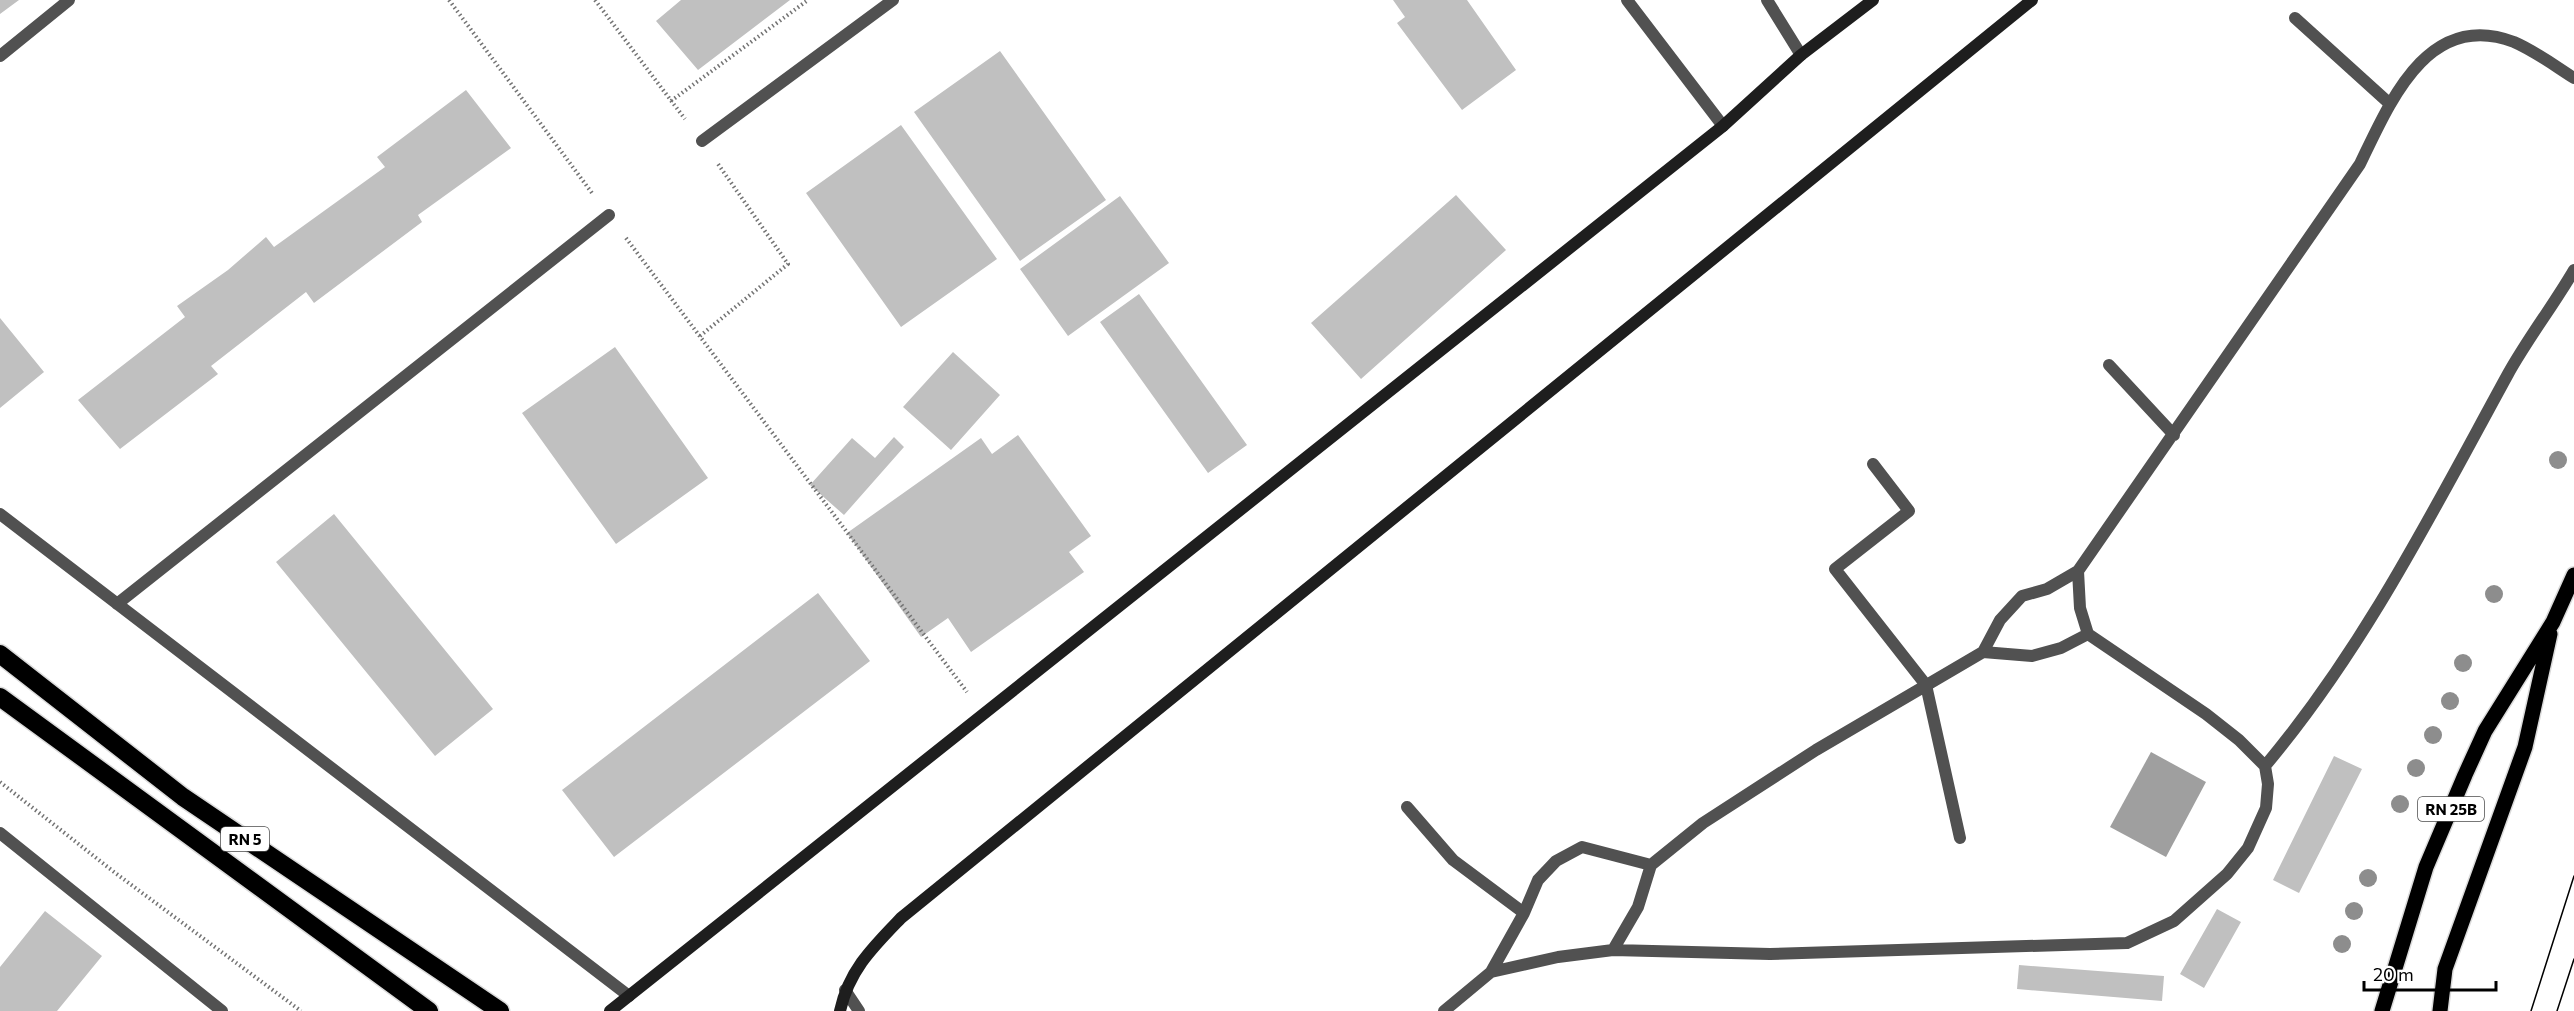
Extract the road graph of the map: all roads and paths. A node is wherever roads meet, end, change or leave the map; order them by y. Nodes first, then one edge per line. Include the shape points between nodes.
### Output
1 (69, 0) edge
2 (449, 0) edge
3 (596, 0) edge
4 (808, 0) edge
5 (893, 0) edge
6 (1627, 0) edge
7 (1767, 0) edge
8 (1873, 0) edge
9 (2032, 0) edge
10 (2295, 18) dead end
11 (1801, 55) junction
12 (0, 56) edge
13 (2574, 78) edge
14 (671, 101) junction
15 (2390, 104) junction
16 (1723, 126) junction
17 (702, 141) junction
18 (609, 215) junction
19 (2574, 270) edge
20 (700, 336) junction
21 (2109, 364) dead end
22 (2174, 435) junction
23 (1873, 464) dead end
24 (0, 514) edge
25 (2078, 571) junction
26 (2574, 575) edge
27 (117, 603) junction
28 (2553, 622) junction
29 (2088, 634) junction
30 (1983, 652) junction
31 (0, 654) edge
32 (1926, 685) junction
33 (0, 697) edge
34 (983, 715) junction
35 (2265, 766) junction
36 (0, 782) edge
37 (1407, 807) dead end
38 (0, 833) edge
39 (1960, 838) dead end
40 (1651, 865) junction
41 (1524, 913) junction
42 (1613, 950) junction
43 (1491, 972) junction
44 (845, 990) junction
45 (629, 996) junction
46 (222, 1011) edge
47 (300, 1011) edge
48 (429, 1011) edge
49 (500, 1011) edge
50 (610, 1011) edge
51 (840, 1011) edge
52 (859, 1011) edge
53 (1444, 1011) edge
54 (2382, 1011) edge
55 (2440, 1011) edge

1 - 12 street
2 - 18 path
3 - 14 path
4 - 14 path
5 - 17 street
6 - 16 street
7 - 11 street
8 - 11 street
9 - 44 street via 901,918 865,956
10 - 15 street
11 - 16 street
13 - 15 street via 2514,43 2478,33 2448,41 2422,59
14 - 17 path
15 - 22 street via 2360,164
16 - 34 street
17 - 20 path via 788,264
18 - 20 path
18 - 27 street
19 - 35 street via 2510,371 2395,581 2319,697
20 - 34 path
21 - 22 street
22 - 25 street
23 - 32 street via 1910,511 1835,569
24 - 27 street
25 - 29 street via 2080,608
25 - 30 street via 2047,589 2022,596 2000,620
26 - 28 main road
27 - 45 street
28 - 54 main road, RN 25B via 2485,731 2465,775 2426,867
28 - 55 main road, RN 25B via 2525,747 2445,969
29 - 30 street via 2061,648 2032,656
29 - 35 street via 2206,714
30 - 32 street
31 - 49 highway, RN 5 via 183,797
32 - 39 street
32 - 40 street via 1703,823
33 - 48 highway, RN 5
34 - 45 street
35 - 42 street via 2266,808 2248,848 2227,874 2174,921 2127,943 1770,954
36 - 47 path
37 - 41 street via 1453,860
38 - 46 street
40 - 41 street via 1582,848 1556,861 1538,880
40 - 42 street via 1638,907
41 - 43 street
42 - 43 street
43 - 53 street
44 - 51 street
44 - 52 street
45 - 50 street

